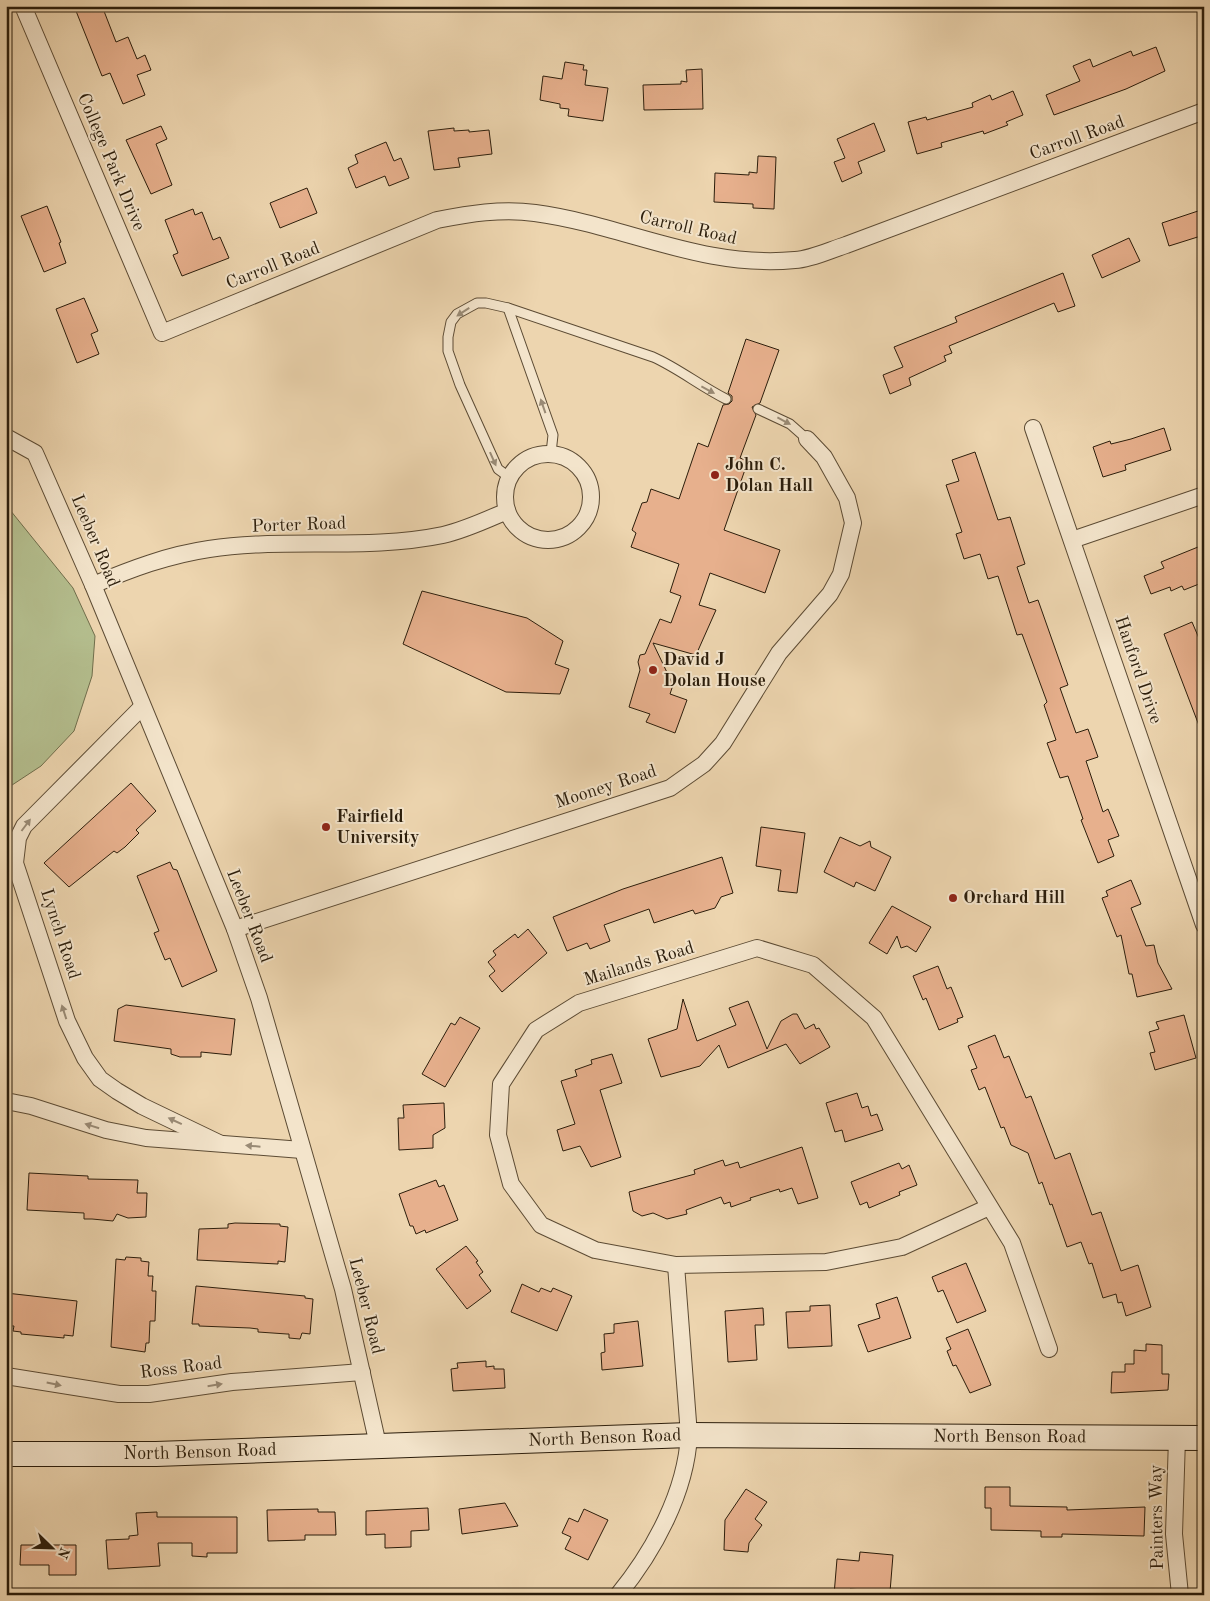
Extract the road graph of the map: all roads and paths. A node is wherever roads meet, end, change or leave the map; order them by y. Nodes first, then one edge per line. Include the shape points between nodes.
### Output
1 (23, 6) edge
2 (1204, 111) edge
3 (508, 308) junction
4 (162, 333) joint
5 (726, 399) dead end
6 (758, 409) dead end
7 (1033, 428) dead end
8 (6, 437) edge
9 (807, 439) joint
10 (551, 453) junction
11 (509, 477) junction
12 (1204, 495) edge
13 (507, 511) junction
14 (1072, 540) junction
15 (93, 585) junction
16 (142, 707) junction
17 (1204, 925) edge
18 (235, 929) junction
19 (6, 1101) edge
20 (219, 1143) junction
21 (302, 1150) junction
22 (989, 1207) junction
23 (676, 1265) junction
24 (1049, 1349) dead end
25 (362, 1372) junction
26 (6, 1376) edge
27 (689, 1435) junction
28 (1177, 1438) junction
29 (1204, 1438) edge
30 (378, 1445) junction
31 (6, 1454) edge
32 (618, 1595) edge
33 (1180, 1595) edge

1 - 4 street, College Park Drive
2 - 4 street, Carroll Road via 846,245 797,260 738,261 671,248 579,221 533,212 480,212 436,220
3 -> 5 lane via 653,356
10 -> 3 lane via 553,435
3 -> 11 lane via 477,303 458,314 451,322 448,351 498,469
6 -> 9 lane via 790,424
7 - 14 street, Hanford Drive
8 - 15 street, Leeber Road via 35,453
9 - 18 street, Mooney Road via 824,456 848,498 853,523 841,574 825,600 779,653 723,743 704,764 670,788
10 - 11 street via 526,459
10 - 13 street via 565,456 586,475 591,503 586,517 572,532 552,540 538,539 524,533
11 - 13 street via 505,488
12 - 14 street
13 - 15 street, Porter Road via 467,528 418,539 210,549 168,557
14 - 17 street, Hanford Drive
15 - 16 street, Leeber Road
16 - 18 street, Leeber Road
20 -> 16 street, Lynch Road via 142,1106 100,1079 85,1058 68,1021 15,863 18,838 24,826
18 - 21 street, Leeber Road via 259,998
20 -> 19 street, Lynch Road via 130,1135
21 -> 20 street, Lynch Road
21 - 25 street, Leeber Road via 343,1289
22 - 23 street, Mailands Road via 902,1247 826,1262
22 - 23 street, Mailands Road via 874,1018 813,965 757,948 579,1003 536,1030 501,1084 498,1135 510,1184 541,1225 595,1250
22 - 24 street, Mailands Road via 1012,1243
23 - 27 street
26 -> 25 street, Ross Road via 119,1394 139,1394 232,1382
25 - 30 street, Leeber Road
27 - 28 main road, North Benson Road
27 - 30 main road, North Benson Road
27 - 32 street via 682,1473 666,1519 649,1551
28 - 29 main road, North Benson Road
28 - 33 street, Painters Way via 1174,1534
30 - 31 main road, North Benson Road via 156,1454

